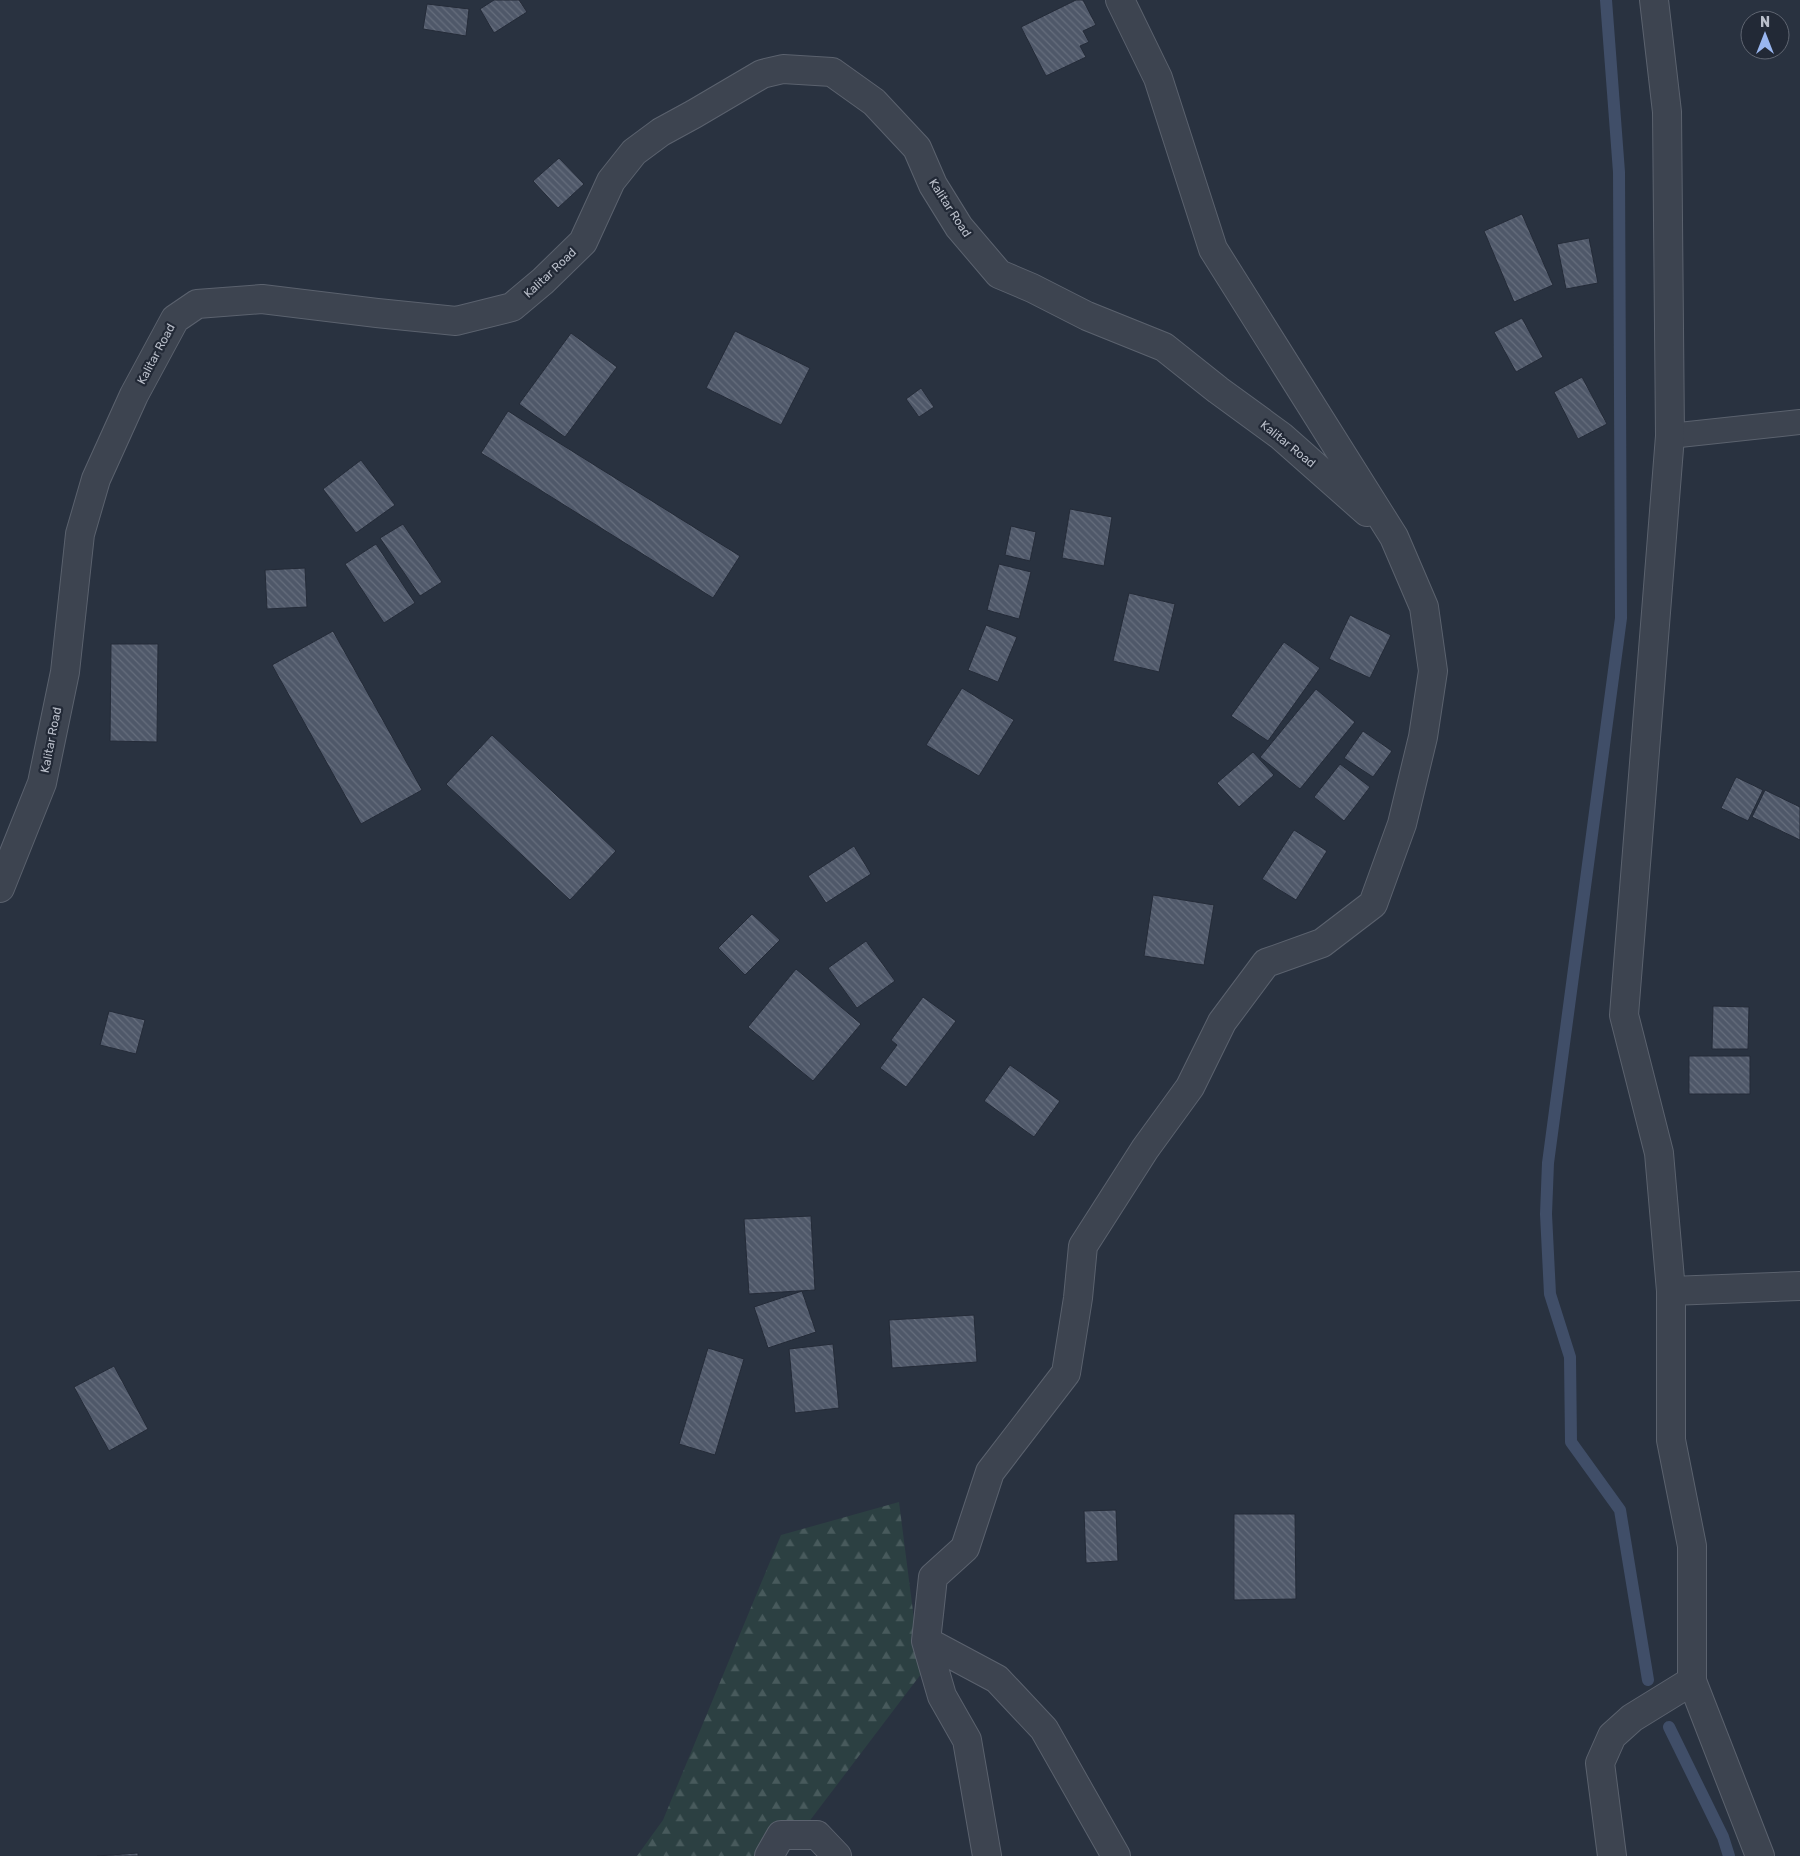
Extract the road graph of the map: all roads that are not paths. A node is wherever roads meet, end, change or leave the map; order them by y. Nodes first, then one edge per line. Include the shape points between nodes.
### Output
1 (1120, 0) edge
2 (1654, 0) edge
3 (1800, 422) edge
4 (1670, 436) junction
5 (1394, 537) junction
6 (0, 888) edge
7 (1800, 1286) edge
8 (1671, 1291) junction
9 (926, 1641) junction
10 (1692, 1681) junction
11 (769, 1856) edge
12 (837, 1856) edge
13 (987, 1856) edge
14 (1116, 1856) edge
15 (1612, 1856) edge
16 (1760, 1856) edge

1 - 5 street via 1158,78 1212,249
2 - 4 street via 1667,112
3 - 4 lane
4 - 8 street via 1624,1015 1660,1153
5 - 6 street, Kalitar Road via 1281,436 1164,347 1087,316 999,274 959,227 932,185 917,148 874,102 832,72 782,69 762,74 661,132 634,152 611,181 583,242 512,307 456,321 262,299 196,304 175,318 134,395 96,479 80,534 65,672 42,783
5 - 9 street via 1424,607 1433,672 1423,737 1402,824 1373,904 1322,943 1266,963 1222,1022 1190,1088 1145,1149 1082,1246 1078,1298 1066,1372 990,1472 965,1548 933,1578
7 - 8 street
8 - 10 street via 1671,1440 1692,1546
9 - 13 street via 942,1696 967,1740
9 - 14 street via 997,1679 1044,1730
10 - 15 street via 1632,1718 1612,1736 1600,1763
10 - 16 street
11 - 12 street via 781,1835 817,1835

